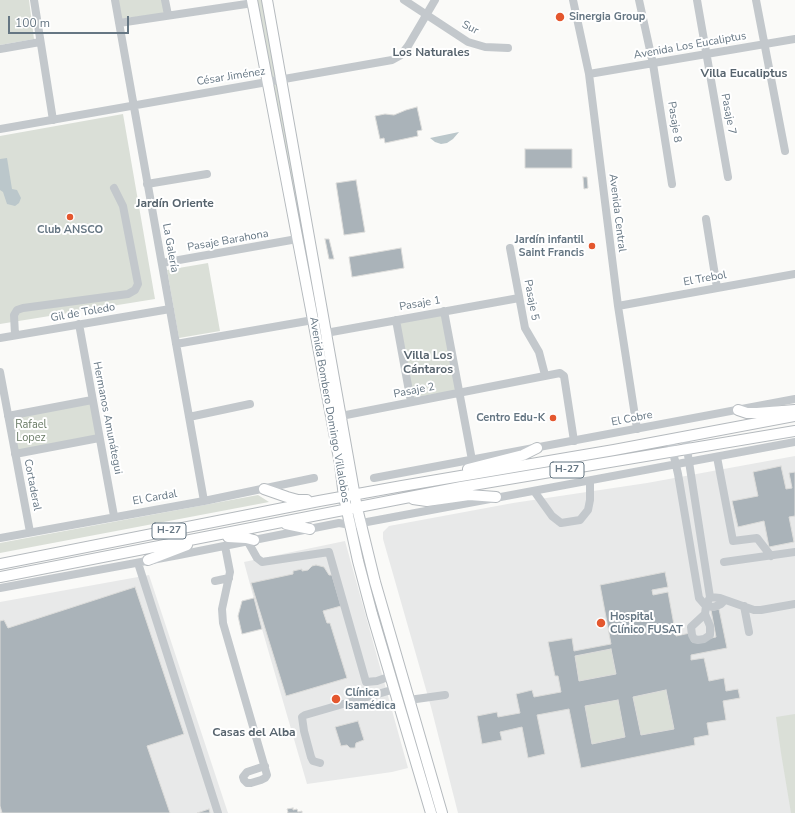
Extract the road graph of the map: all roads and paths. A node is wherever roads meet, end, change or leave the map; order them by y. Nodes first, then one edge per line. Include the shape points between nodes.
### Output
1 (34, 0) edge
2 (115, 0) edge
3 (165, 0) edge
4 (267, 0) edge
5 (404, 0) edge
6 (435, 0) edge
7 (573, 0) edge
8 (639, 0) edge
9 (697, 0) edge
10 (756, 0) edge
11 (252, 1) edge
12 (426, 14) junction
13 (168, 15) junction
14 (119, 23) junction
15 (795, 39) edge
16 (40, 42) junction
17 (764, 44) junction
18 (0, 48) edge
19 (508, 48) dead end
20 (706, 54) junction
21 (653, 64) junction
22 (590, 74) junction
23 (281, 80) junction
24 (268, 82) junction
25 (133, 105) junction
26 (53, 120) junction
27 (0, 129) edge
28 (785, 151) dead end
29 (207, 174) dead end
30 (728, 177) dead end
31 (148, 184) junction
32 (672, 184) dead end
33 (114, 188) dead end
34 (706, 219) dead end
35 (297, 239) junction
36 (510, 248) dead end
37 (162, 263) junction
38 (795, 274) edge
39 (717, 288) junction
40 (519, 298) junction
41 (618, 306) junction
42 (170, 309) junction
43 (444, 311) junction
44 (313, 320) junction
45 (396, 320) junction
46 (79, 324) junction
47 (326, 333) junction
48 (15, 335) junction
49 (0, 338) edge
50 (176, 344) junction
51 (0, 372) edge
52 (545, 375) junction
53 (459, 393) junction
54 (795, 399) edge
55 (92, 400) junction
56 (411, 402) junction
57 (250, 404) dead end
58 (738, 410) junction
59 (795, 410) edge
60 (8, 416) junction
61 (341, 416) junction
62 (795, 416) edge
63 (189, 417) junction
64 (637, 429) junction
65 (795, 431) edge
66 (685, 436) junction
67 (99, 438) junction
68 (670, 439) junction
69 (574, 441) junction
70 (795, 442) edge
71 (537, 448) junction
72 (687, 450) junction
73 (673, 453) junction
74 (15, 454) junction
75 (717, 457) junction
76 (472, 460) junction
77 (690, 462) junction
78 (676, 464) junction
79 (314, 478) dead end
80 (374, 478) dead end
81 (446, 479) junction
82 (590, 481) junction
83 (264, 489) junction
84 (534, 491) junction
85 (355, 495) junction
86 (344, 497) junction
87 (496, 497) junction
88 (409, 498) junction
89 (204, 501) junction
90 (319, 501) junction
91 (357, 508) junction
92 (347, 510) junction
93 (114, 516) junction
94 (362, 522) junction
95 (276, 524) junction
96 (351, 525) junction
97 (310, 529) junction
98 (30, 532) junction
99 (0, 538) edge
100 (204, 538) junction
101 (251, 541) junction
102 (225, 546) junction
103 (795, 552) edge
104 (771, 556) junction
105 (143, 561) junction
106 (724, 562) dead end
107 (0, 564) edge
108 (705, 565) junction
109 (694, 566) junction
110 (0, 578) edge
111 (229, 578) junction
112 (215, 582) dead end
113 (0, 588) edge
114 (710, 597) junction
115 (725, 600) junction
116 (795, 604) edge
117 (744, 606) junction
118 (706, 610) junction
119 (749, 632) dead end
120 (396, 675) junction
121 (395, 689) junction
122 (445, 695) dead end
123 (409, 700) junction
124 (422, 761) junction
125 (320, 763) dead end
126 (265, 766) dead end
127 (218, 813) edge
128 (432, 813) edge
129 (442, 813) edge

1 - 16 street
2 - 14 street, La Galería
3 - 13 street
4 - 23 main road, Avenida Bombero Domingo Villalobos
5 - 12 street, Sur
6 - 12 street, César Jiménez
7 - 22 street, Avenida Central
8 - 21 street
9 - 20 street
10 - 17 street
11 - 13 street
11 - 24 main road, Avenida Bombero Domingo Villalobos
12 - 19 street, Sur via 468,42 485,47
12 - 23 street, César Jiménez via 408,46 401,55 392,60
13 - 14 street
14 - 25 street, La Galería
15 - 17 street, Avenida Los Eucaliptus
16 - 18 street
16 - 26 street
17 - 20 street, Avenida Los Eucaliptus
17 - 28 street
20 - 21 street, Avenida Los Eucaliptus
20 - 30 street, Pasaje 7
21 - 22 street, Avenida Los Eucaliptus
21 - 32 street, Pasaje 8
22 - 41 street, Avenida Central
23 - 24 street, César Jiménez
23 - 47 main road, Avenida Bombero Domingo Villalobos
24 - 25 street, César Jiménez
24 - 35 main road, Avenida Bombero Domingo Villalobos
25 - 26 street, César Jiménez
25 - 31 street, La Galería
26 - 27 street, César Jiménez
29 - 31 street
31 - 37 street, La Galería
33 - 48 street via 123,206 138,284 135,290 128,294 17,310 14,315
34 - 39 street
35 - 37 street, Pasaje Barahona
35 - 44 main road, Avenida Bombero Domingo Villalobos
36 - 40 street, Pasaje 5
37 - 42 street, La Galería
38 - 39 street, El Trebol
39 - 41 street, El Trebol
40 - 43 street, Pasaje 1
40 - 52 street, Pasaje 5 via 526,330 540,352
41 - 64 street, Avenida Central
42 - 46 street, Gil de Toledo
42 - 50 street, La Galería
43 - 45 street, Pasaje 1
43 - 53 street
44 - 50 street
44 - 86 main road, Avenida Bombero Domingo Villalobos
45 - 47 street, Pasaje 1
45 - 56 street
46 - 48 street, Gil de Toledo
46 - 55 street, Hermanos Amunátegui
47 - 61 main road, Avenida Bombero Domingo Villalobos
48 - 49 street, Gil de Toledo
50 - 63 street, La Galería
51 - 60 street, Cortaderal
52 - 53 street, Pasaje 2
52 - 69 street, Pasaje 2 via 558,373 564,376
53 - 56 street, Pasaje 2
53 - 76 street
54 - 58 street, El Cobre
55 - 60 street
55 - 67 street, Hermanos Amunátegui
56 - 61 street, Pasaje 2
57 - 63 street
58 - 59 main road via 756,413
58 - 64 street, El Cobre
60 - 74 street, Cortaderal
61 - 85 main road, Avenida Bombero Domingo Villalobos
62 - 66 main road, H-27
63 - 89 street, La Galería
64 - 69 street, El Cobre
65 - 72 main road, H-27
66 - 68 main road, H-27
66 - 72 street
67 - 74 street
67 - 93 street, Hermanos Amunátegui
68 - 73 street
68 - 81 main road, H-27
69 - 71 street, El Cobre
70 - 75 street
71 - 76 street, El Cobre
71 - 81 main road via 523,455 459,472
72 - 73 main road, H-27
72 - 77 street
73 - 78 street
73 - 88 main road, H-27 via 461,487
74 - 98 street, Cortaderal
75 - 77 street
75 - 104 street via 733,541 757,538
76 - 80 street, El Cobre
77 - 78 street
77 - 108 street
78 - 82 street
78 - 109 street
79 - 83 street, El Cardal
81 - 85 main road, H-27
82 - 84 street
82 - 84 street via 588,510 580,520 561,523 552,516
83 - 89 street, El Cardal
83 - 90 main road via 298,500
84 - 87 street
85 - 86 main road, H-27
85 - 91 main road, Avenida Bombero Domingo Villalobos
86 - 90 main road, H-27
86 - 92 main road, Avenida Bombero Domingo Villalobos
87 - 88 main road via 470,496 427,501
87 - 94 street
88 - 91 main road, H-27
89 - 93 street, El Cardal
90 - 107 main road, H-27
91 - 92 main road, H-27
91 - 94 main road, Avenida Bombero Domingo Villalobos
92 - 95 main road, H-27
92 - 96 main road, Avenida Bombero Domingo Villalobos
93 - 98 street, El Cardal
94 - 96 street
94 - 120 main road, Avenida Bombero Domingo Villalobos
95 - 97 main road via 291,524
95 - 100 main road, H-27
96 - 97 street via 339,524
96 - 120 main road, Avenida Bombero Domingo Villalobos via 361,576
97 - 101 street
98 - 99 street, El Cardal
100 - 101 main road via 235,537
100 - 105 main road
100 - 110 main road, H-27
101 - 102 street
101 - 120 street via 257,558 262,562 330,552 366,682
102 - 105 street
102 - 111 street
103 - 104 street
104 - 106 street
105 - 113 street
105 - 127 street
108 - 109 street
108 - 114 street
109 - 118 street via 699,598
111 - 112 street
111 - 126 street via 222,609 223,623
114 - 115 street
114 - 118 street
115 - 117 street
115 - 118 street
116 - 117 street via 761,610
117 - 119 street
120 - 121 main road, Avenida Bombero Domingo Villalobos
120 - 123 main road, Avenida Bombero Domingo Villalobos
121 - 124 main road, Avenida Bombero Domingo Villalobos
121 - 125 street via 302,717 311,757 313,761
122 - 123 street
123 - 124 main road, Avenida Bombero Domingo Villalobos
124 - 128 main road, Avenida Bombero Domingo Villalobos
124 - 129 main road, Avenida Bombero Domingo Villalobos

